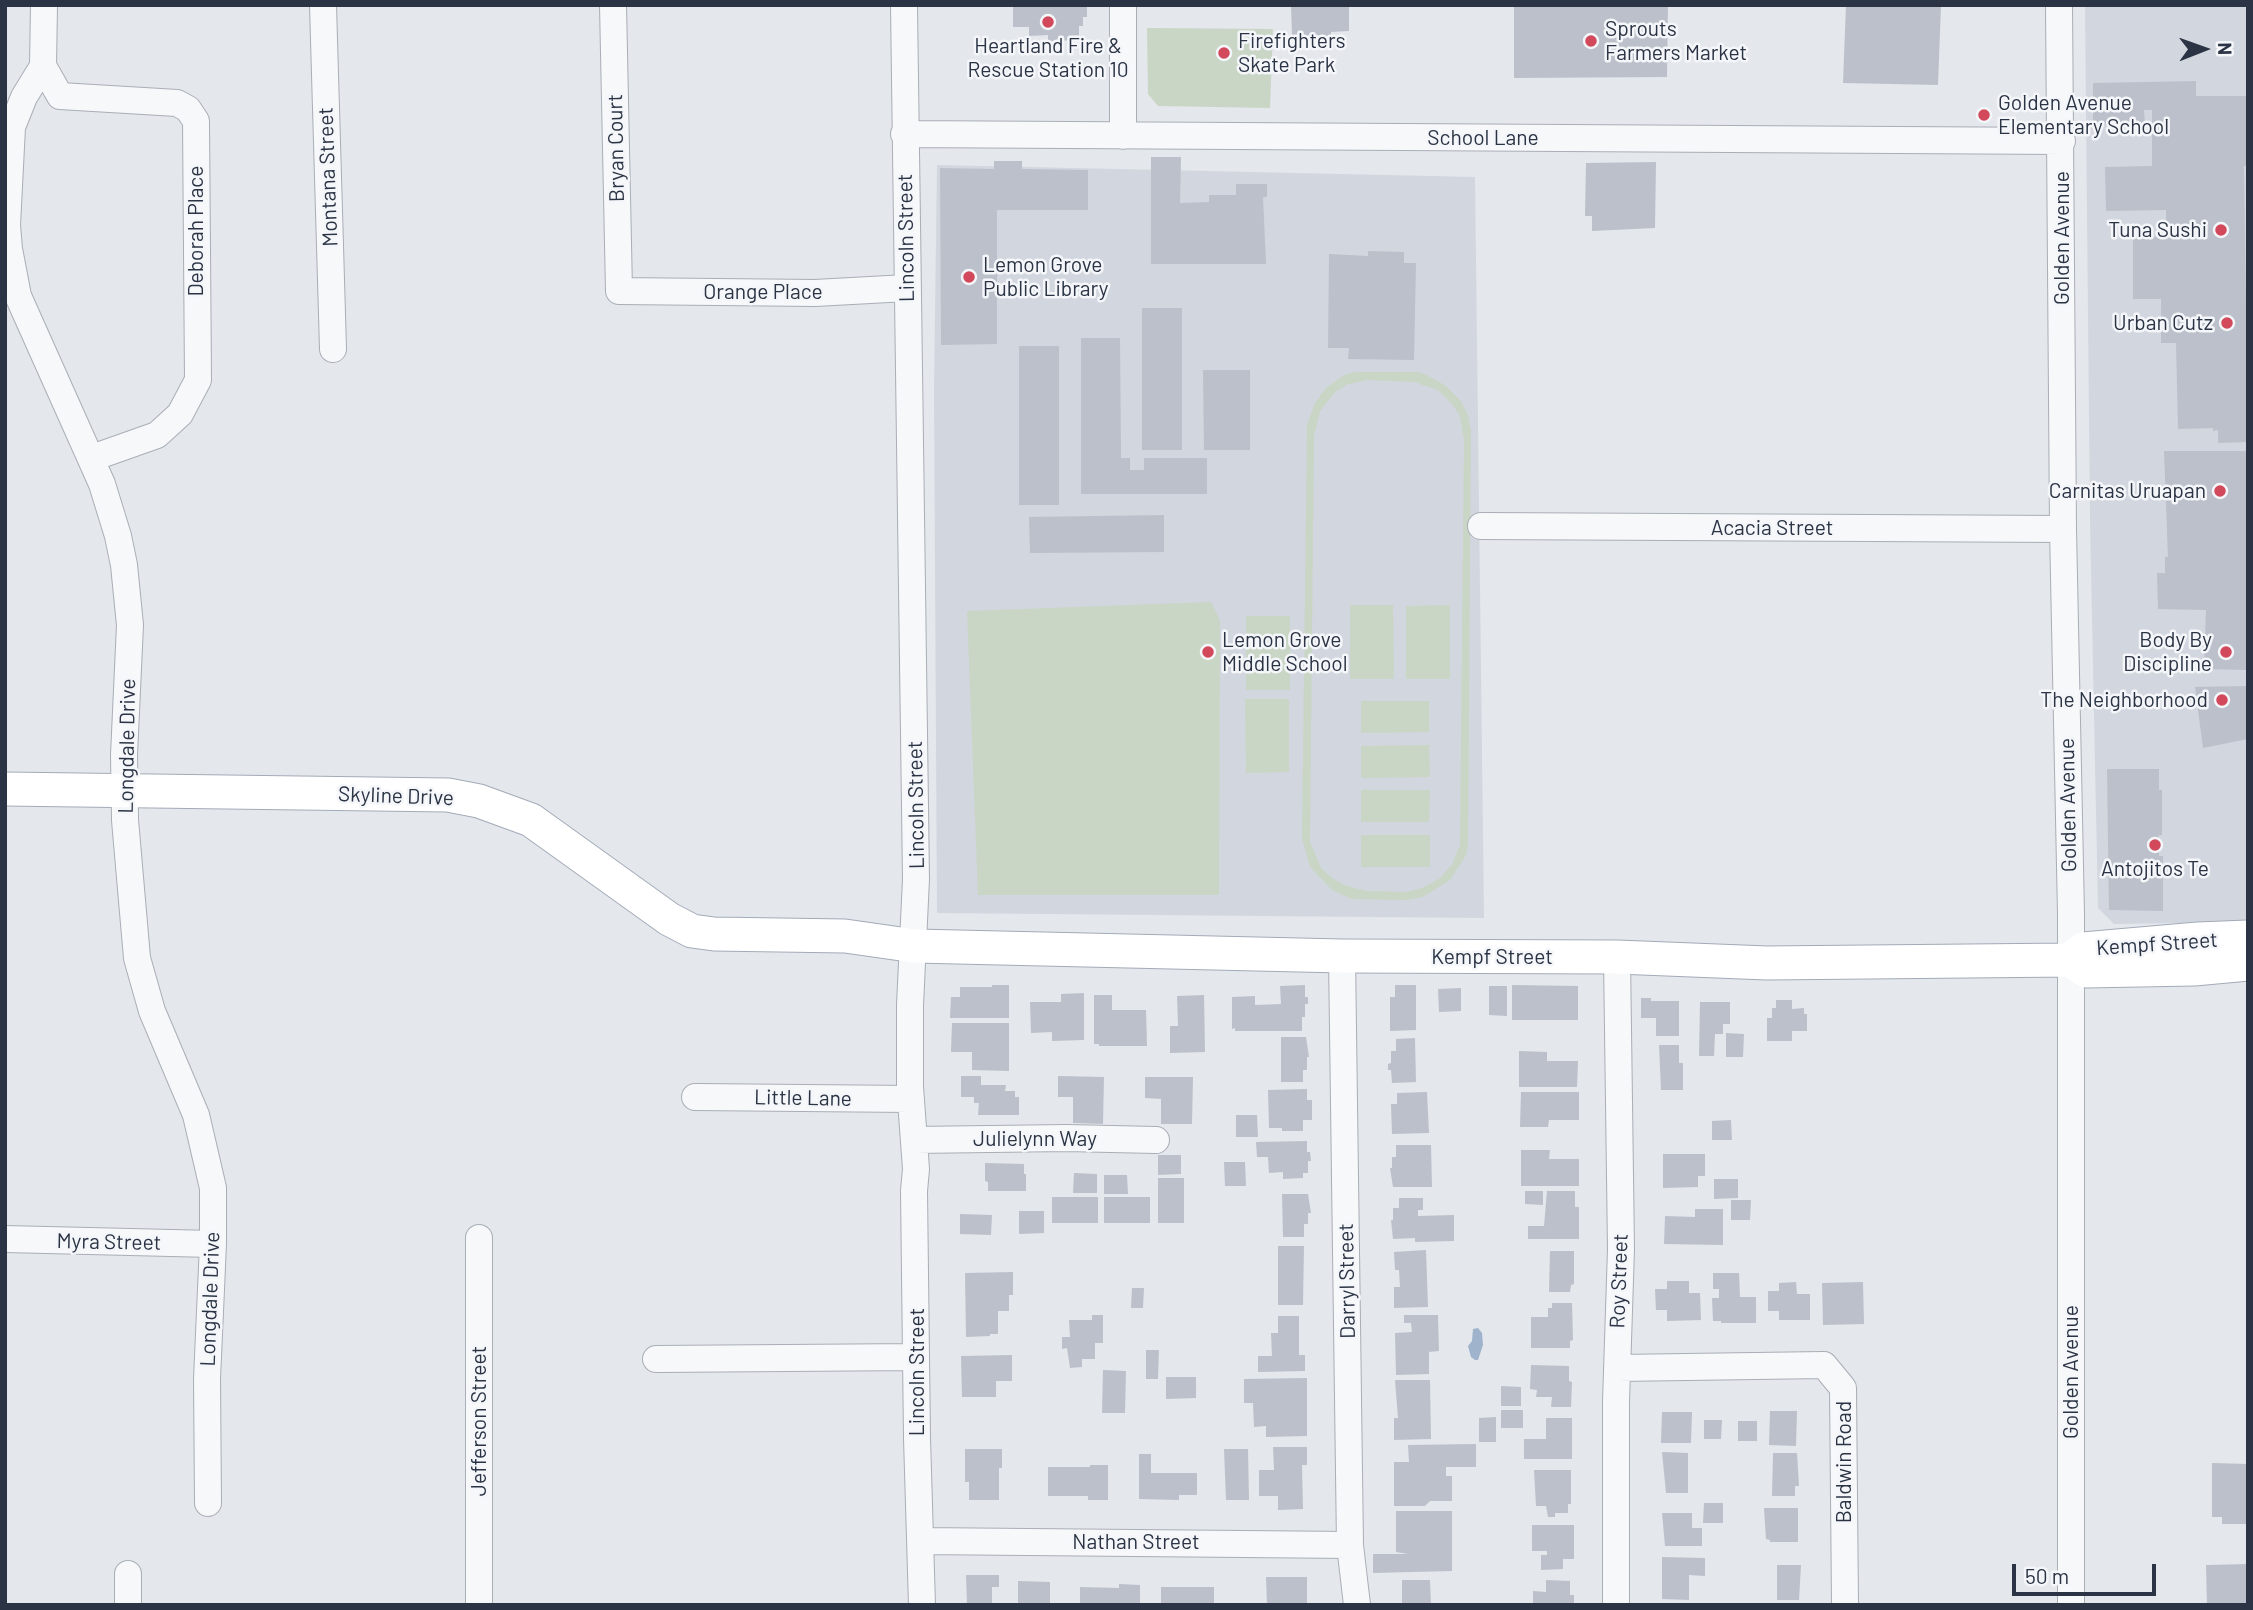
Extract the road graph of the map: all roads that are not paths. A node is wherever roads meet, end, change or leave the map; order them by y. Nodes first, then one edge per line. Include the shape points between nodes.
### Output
1 (44, 5) edge
2 (323, 5) edge
3 (613, 5) edge
4 (904, 5) edge
5 (1124, 5) edge
6 (2059, 5) edge
7 (43, 66) junction
8 (904, 134) junction
9 (1123, 136) junction
10 (2062, 141) junction
11 (907, 288) junction
12 (619, 291) joint
13 (333, 349) dead end
14 (92, 458) junction
15 (1481, 526) dead end
16 (2063, 529) junction
17 (5, 789) edge
18 (125, 792) junction
19 (2248, 937) edge
20 (915, 946) junction
21 (1342, 956) junction
22 (1617, 957) junction
23 (2070, 960) junction
24 (2248, 964) edge
25 (695, 1097) dead end
26 (911, 1099) junction
27 (914, 1140) junction
28 (1156, 1140) dead end
29 (479, 1238) dead end
30 (5, 1239) edge
31 (213, 1244) junction
32 (916, 1357) junction
33 (656, 1359) dead end
34 (1617, 1368) junction
35 (208, 1503) dead end
36 (921, 1541) junction
37 (1350, 1545) junction
38 (128, 1574) dead end
39 (128, 1605) edge
40 (479, 1605) edge
41 (922, 1605) edge
42 (1357, 1605) edge
43 (1616, 1605) edge
44 (1845, 1605) edge
45 (2071, 1605) edge

1 - 7 street
2 - 13 street, Montana Street
3 - 12 street, Bryan Court
4 - 8 street, Lincoln Street
5 - 9 street
6 - 10 street, Golden Avenue
7 - 14 street, Longdale Drive via 12,127 9,248 18,296
7 - 14 street, Deborah Place via 60,96 177,103 188,109 195,121 198,380 180,414 157,435
8 - 9 street, School Lane
8 - 11 street, Lincoln Street
9 - 10 street, School Lane
10 - 16 street, Golden Avenue
11 - 12 street, Orange Place via 815,293
11 - 20 street, Lincoln Street
14 - 18 street, Longdale Drive via 111,509 128,595
15 - 16 street, Acacia Street
16 - 23 street, Golden Avenue
17 - 18 main road, Skyline Drive
18 - 20 main road, Skyline Drive via 448,795 479,801 531,820 669,919 692,930 845,936
18 - 31 street, Longdale Drive via 138,958 152,1011 196,1115 213,1188
19 - 23 main road, Kempf Street via 2083,949
20 - 21 main road, Kempf Street
20 - 26 street, Lincoln Street
21 - 22 main road, Kempf Street
21 - 37 street, Darryl Street
22 - 23 main road, Kempf Street via 1792,963
22 - 34 street, Roy Street via 1621,1249
23 - 24 main road, Kempf Street via 2086,971
23 - 45 street, Golden Avenue
25 - 26 street, Little Lane
26 - 27 street, Lincoln Street
27 - 28 street, Julielynn Way
27 - 32 street, Lincoln Street
29 - 40 street, Jefferson Street
30 - 31 street, Myra Street
31 - 35 street, Longdale Drive
32 - 33 street
32 - 36 street, Lincoln Street
34 - 43 street, Roy Street
34 - 44 street, Baldwin Road via 1824,1365 1843,1388
36 - 37 street, Nathan Street
36 - 41 street, Lincoln Street
37 - 42 street, Darryl Street
38 - 39 street

